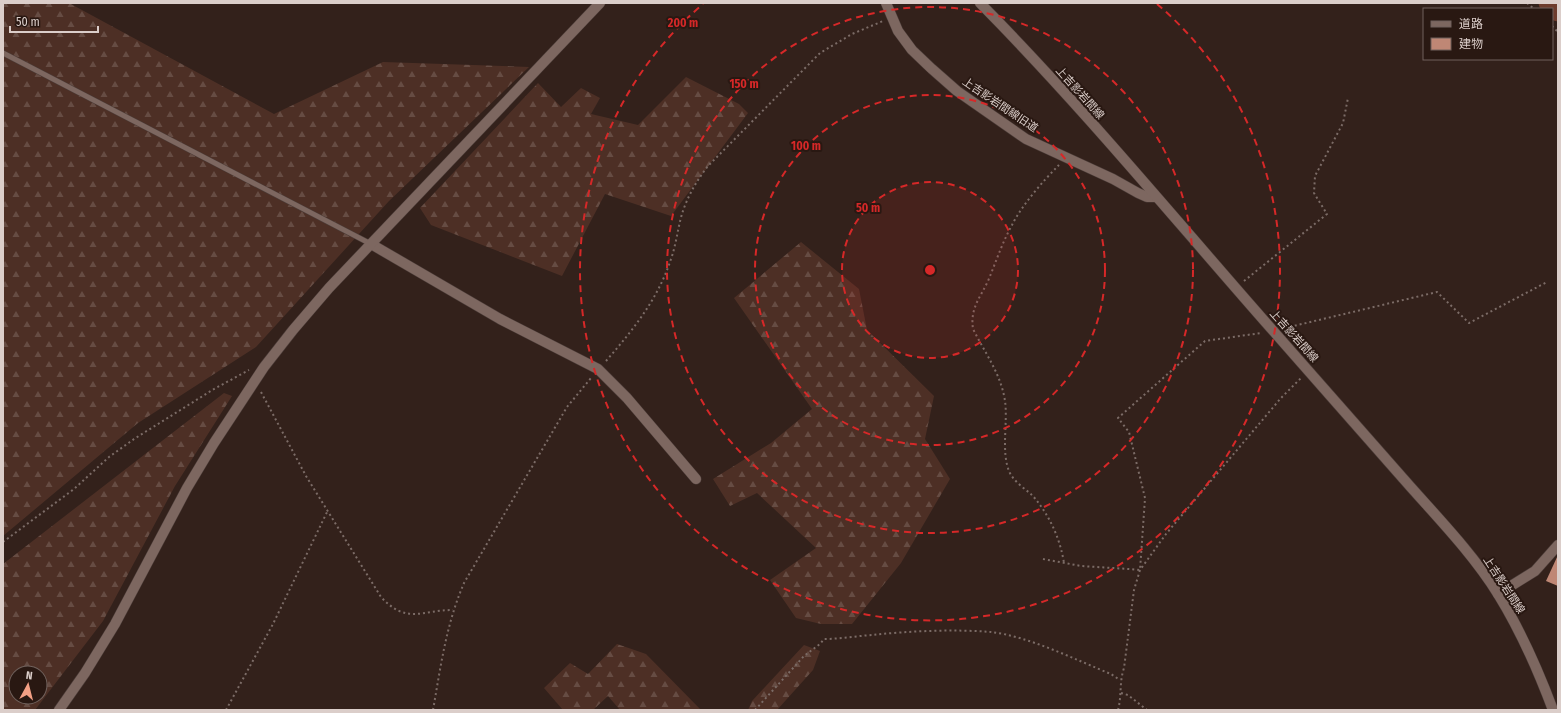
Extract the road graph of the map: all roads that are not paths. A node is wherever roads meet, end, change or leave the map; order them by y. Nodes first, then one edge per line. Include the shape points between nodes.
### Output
1 (600, 3) edge
2 (886, 3) edge
3 (980, 3) edge
4 (3, 53) edge
5 (1156, 198) junction
6 (372, 244) junction
7 (696, 479) dead end
8 (1558, 545) edge
9 (1498, 594) junction
10 (59, 710) edge
11 (1554, 710) edge

1 - 6 street
2 - 5 street, 上吉影岩間線旧道 via 898,30 912,50 957,91 1026,139 1147,197
3 - 5 street, 上吉影岩間線 via 1061,89
4 - 6 lane
5 - 9 street, 上吉影岩間線 via 1455,536
6 - 7 street via 500,319 598,369
6 - 10 street via 308,312 264,367 186,488 115,624 86,673
8 - 9 street via 1534,571
9 - 11 street, 上吉影岩間線 via 1526,643

